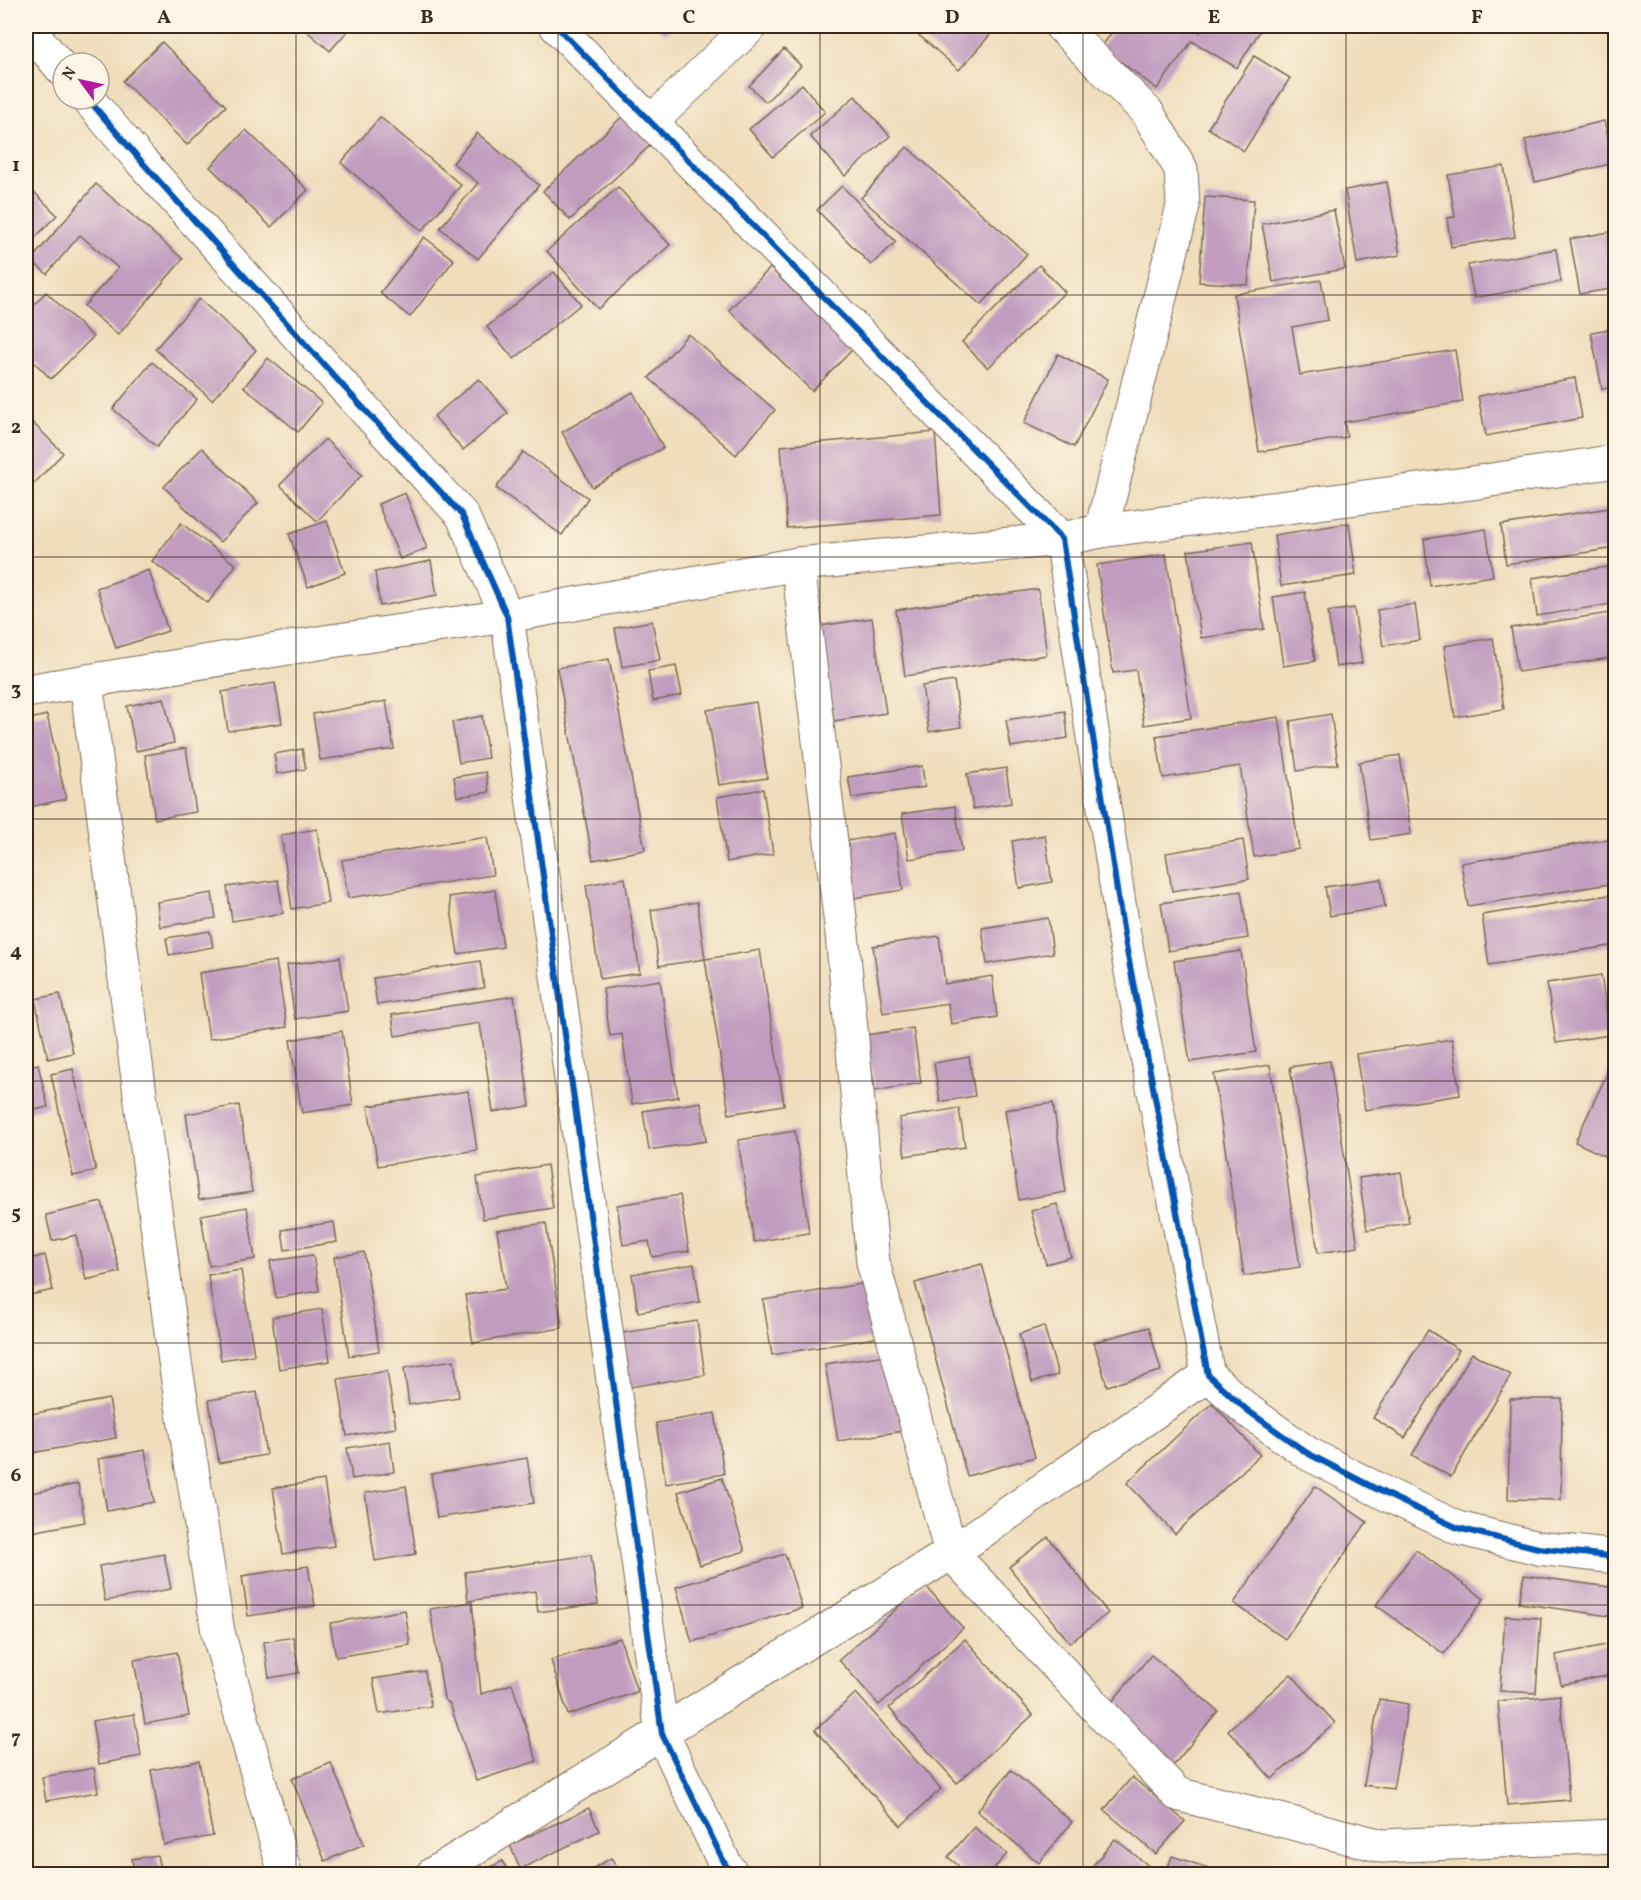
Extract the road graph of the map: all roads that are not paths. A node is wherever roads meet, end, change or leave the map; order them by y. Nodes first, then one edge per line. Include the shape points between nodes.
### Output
1 (26, 26) edge
2 (556, 26) edge
3 (751, 26) edge
4 (1061, 26) edge
5 (51, 56) edge
6 (98, 111) edge
7 (651, 122) junction
8 (1616, 461) edge
9 (1101, 531) junction
10 (1062, 539) junction
11 (798, 564) junction
12 (507, 616) junction
13 (86, 681) junction
14 (26, 691) edge
15 (1208, 1375) junction
16 (951, 1553) junction
17 (1616, 1557) edge
18 (662, 1734) junction
19 (1616, 1836) edge
20 (285, 1875) edge
21 (433, 1875) edge
22 (732, 1875) edge

1 - 5 street
2 - 7 street
3 - 7 street
4 - 9 street via 1147,112 1181,168 1183,206
6 - 12 street via 462,515
7 - 10 street
8 - 9 street
9 - 10 street
10 - 11 street
10 - 15 street via 1124,935
11 - 12 street
11 - 16 street via 842,934 873,1262
12 - 13 street
12 - 18 street
13 - 14 street
13 - 20 street via 175,1362 218,1632
15 - 16 street
15 - 17 street via 1247,1410 1307,1453 1458,1528 1538,1548
16 - 18 street
16 - 19 street via 1177,1794 1382,1846
18 - 21 street
18 - 22 street

